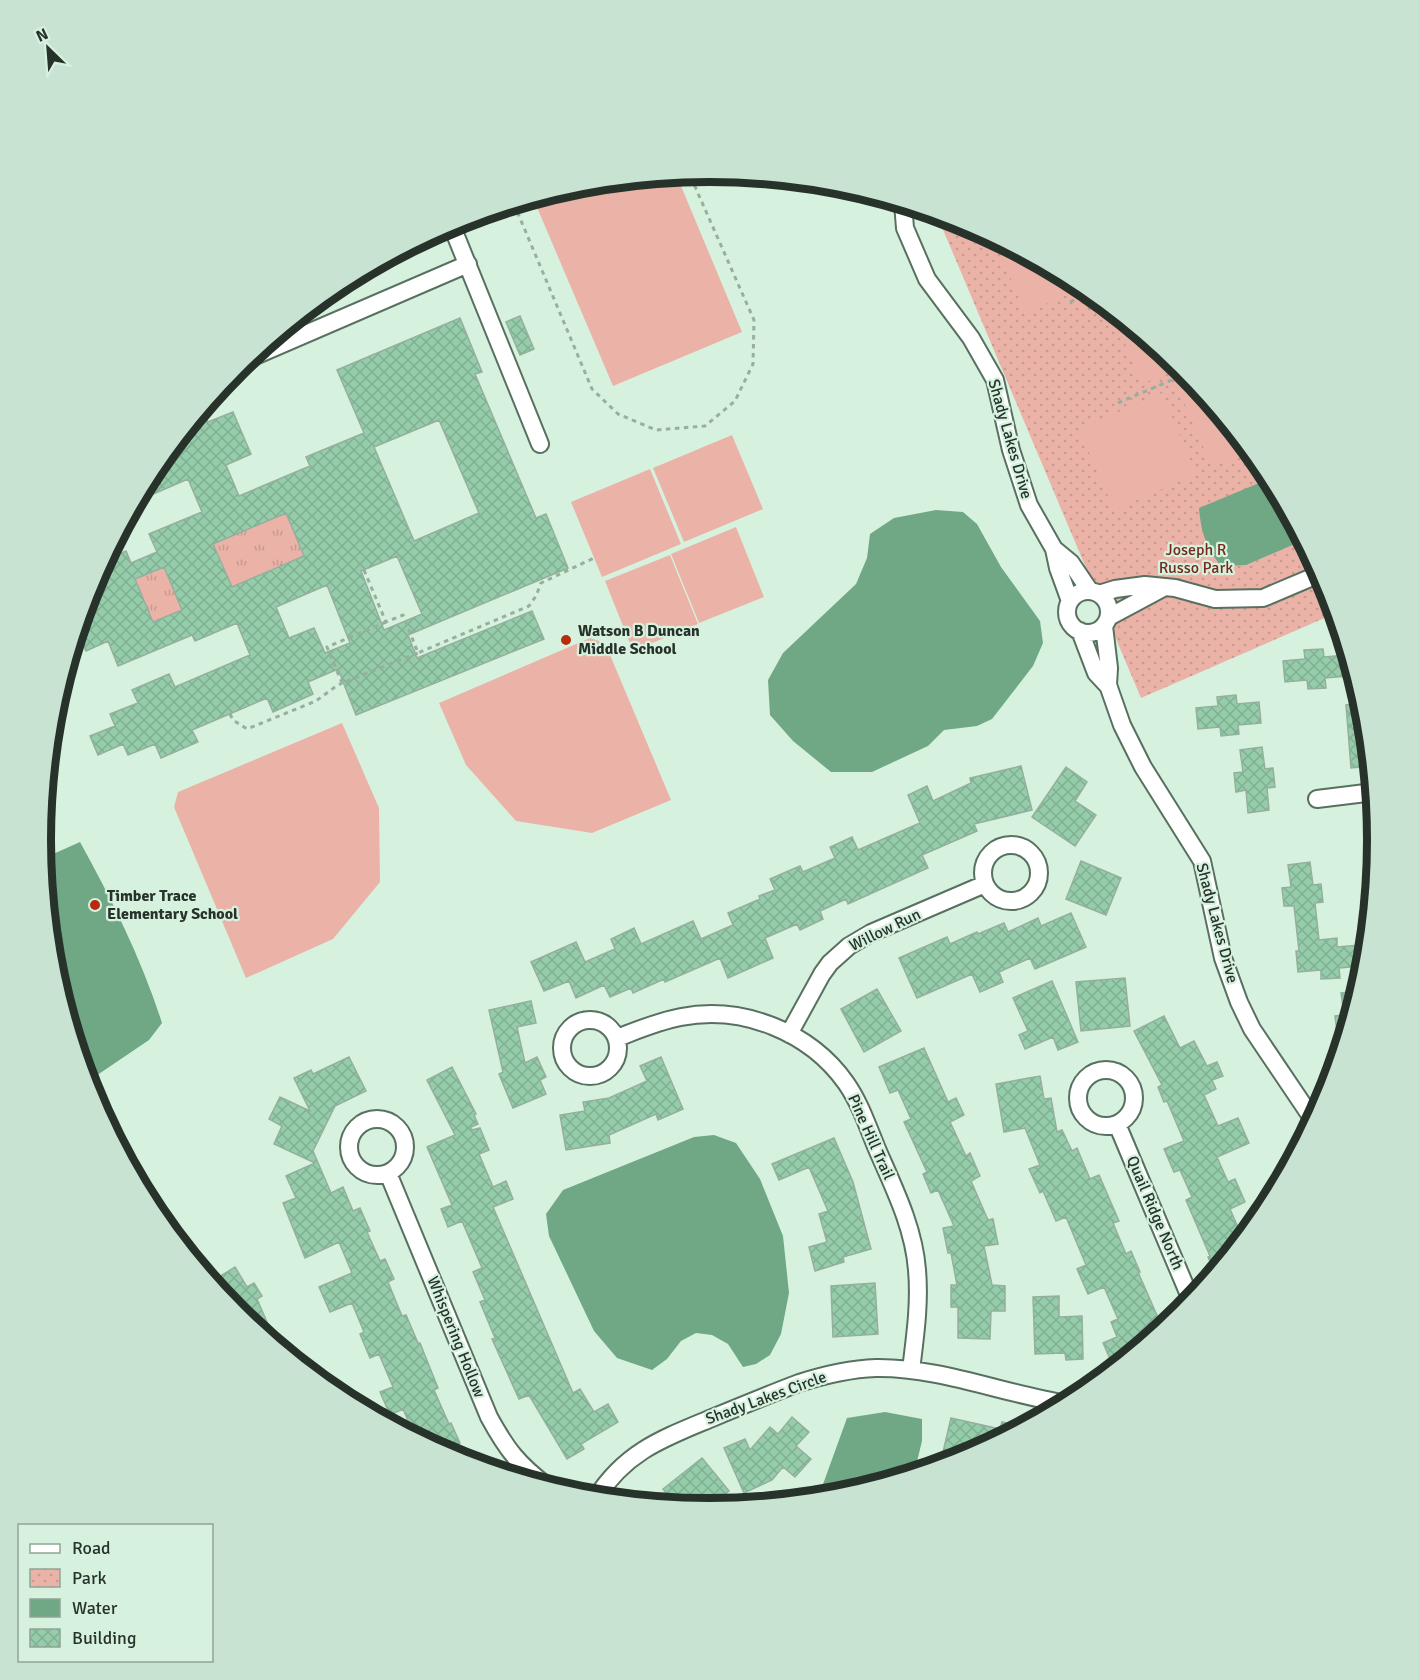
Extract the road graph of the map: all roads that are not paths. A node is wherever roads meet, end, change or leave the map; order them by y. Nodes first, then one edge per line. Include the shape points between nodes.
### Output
1 (904, 211) edge
2 (455, 233) edge
3 (468, 264) junction
4 (271, 349) edge
5 (540, 444) dead end
6 (1054, 549) junction
7 (1313, 577) edge
8 (1166, 587) junction
9 (1094, 592) junction
10 (1070, 601) junction
11 (1106, 621) junction
12 (1080, 631) junction
13 (1109, 687) junction
14 (1367, 793) edge
15 (1317, 799) dead end
16 (985, 884) dead end
17 (789, 1034) junction
18 (616, 1038) dead end
19 (1308, 1113) edge
20 (1117, 1124) dead end
21 (388, 1173) dead end
22 (1188, 1292) edge
23 (911, 1370) junction
24 (1053, 1402) edge
25 (530, 1473) edge
26 (602, 1489) edge

1 - 6 street, Shady Lakes Drive via 905,228 927,279 971,338 995,380 1029,505
2 - 3 street
3 - 4 street
3 - 5 street
6 - 9 street, Shady Lakes Drive
6 - 10 street, Shady Lakes Drive
7 - 8 street via 1263,598 1215,599
8 - 9 street via 1145,585
8 - 11 street
9 - 10 street via 1078,593
9 - 11 street via 1108,604
10 - 12 street via 1068,618
11 - 12 street via 1093,632
11 - 13 street, Shady Lakes Drive
12 - 13 street, Shady Lakes Drive via 1096,673
13 - 19 street, Shady Lakes Drive via 1143,767 1202,861 1223,958 1243,1011
14 - 15 street
16 - 17 street, Willow Run via 849,946 822,974
17 - 18 street, Pine Hill Trail via 745,1017 708,1014 659,1022
17 - 23 street, Pine Hill Trail via 811,1047 846,1083 904,1213 917,1268
20 - 22 street, Quail Ridge North
21 - 25 street, Whispering Hollow via 489,1417 504,1444
23 - 24 street, Shady Lakes Circle
23 - 26 street, Shady Lakes Circle via 877,1368 821,1376 756,1400 662,1438 621,1467

